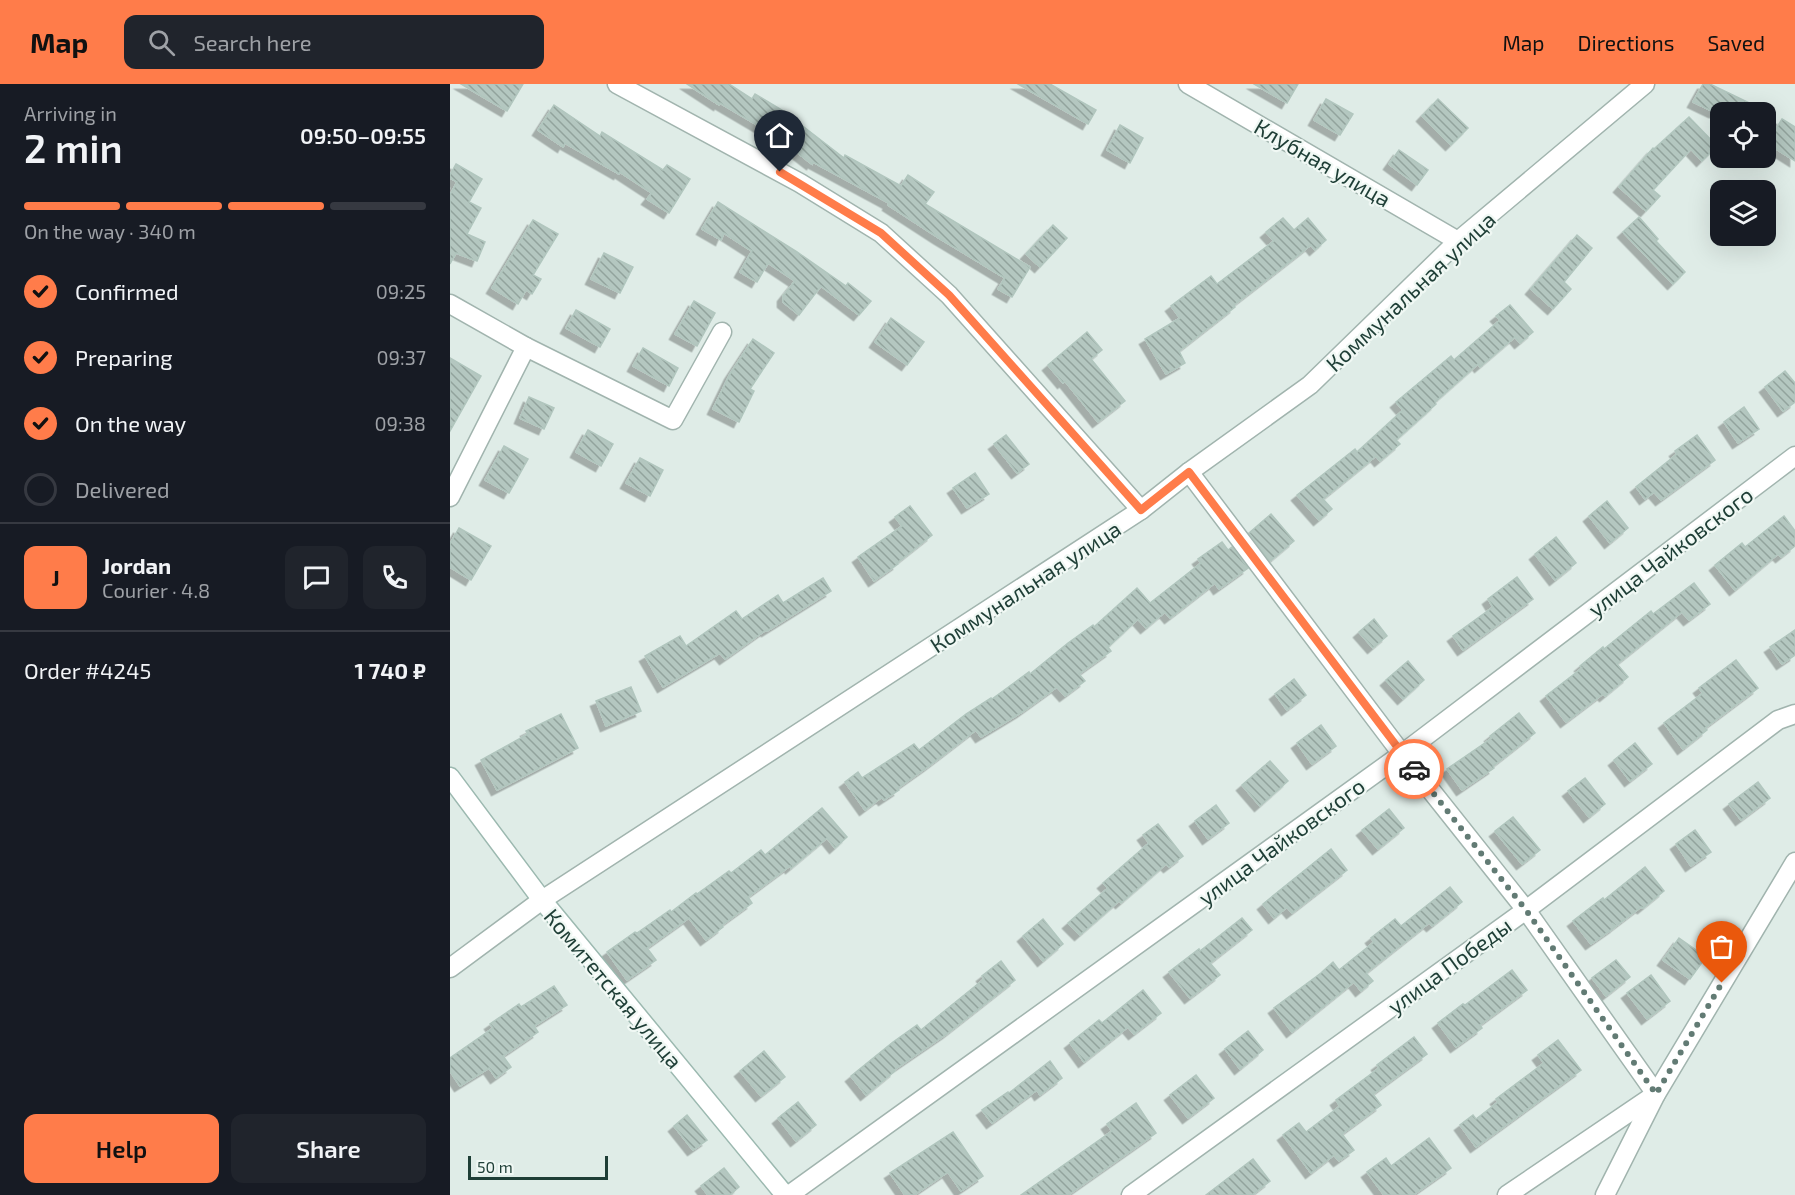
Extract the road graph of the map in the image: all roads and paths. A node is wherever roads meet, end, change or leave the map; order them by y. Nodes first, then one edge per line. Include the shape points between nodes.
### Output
1 (617, 84) edge
2 (1188, 84) edge
3 (1645, 84) edge
4 (1458, 241) junction
5 (450, 303) edge
6 (722, 332) dead end
7 (526, 346) junction
8 (1795, 456) edge
9 (1189, 472) junction
10 (450, 496) edge
11 (1141, 510) junction
12 (1795, 714) edge
13 (1402, 754) junction
14 (450, 777) edge
15 (1795, 862) edge
16 (542, 900) junction
17 (1526, 910) junction
18 (450, 968) edge
19 (1656, 1094) junction
20 (787, 1195) edge
21 (1131, 1195) edge
22 (1507, 1195) edge
23 (1605, 1195) edge

1 - 11 street via 800,183 881,233 949,295
2 - 4 street, Клубная улица
3 - 4 street, Коммунальная улица
4 - 9 street, Коммунальная улица via 1310,385
5 - 7 street
6 - 7 street via 673,420
7 - 10 street
8 - 13 street, улица Чайковского
9 - 11 street, Коммунальная улица
9 - 13 street
11 - 16 street, Коммунальная улица
12 - 17 street, улица Победы via 1778,720
13 - 17 street
13 - 20 street, улица Чайковского
14 - 16 street, Комитетская улица
15 - 19 street
16 - 18 street, Коммунальная улица
16 - 20 street, Комитетская улица
17 - 19 street
17 - 21 street, улица Победы
19 - 22 street
19 - 23 street

